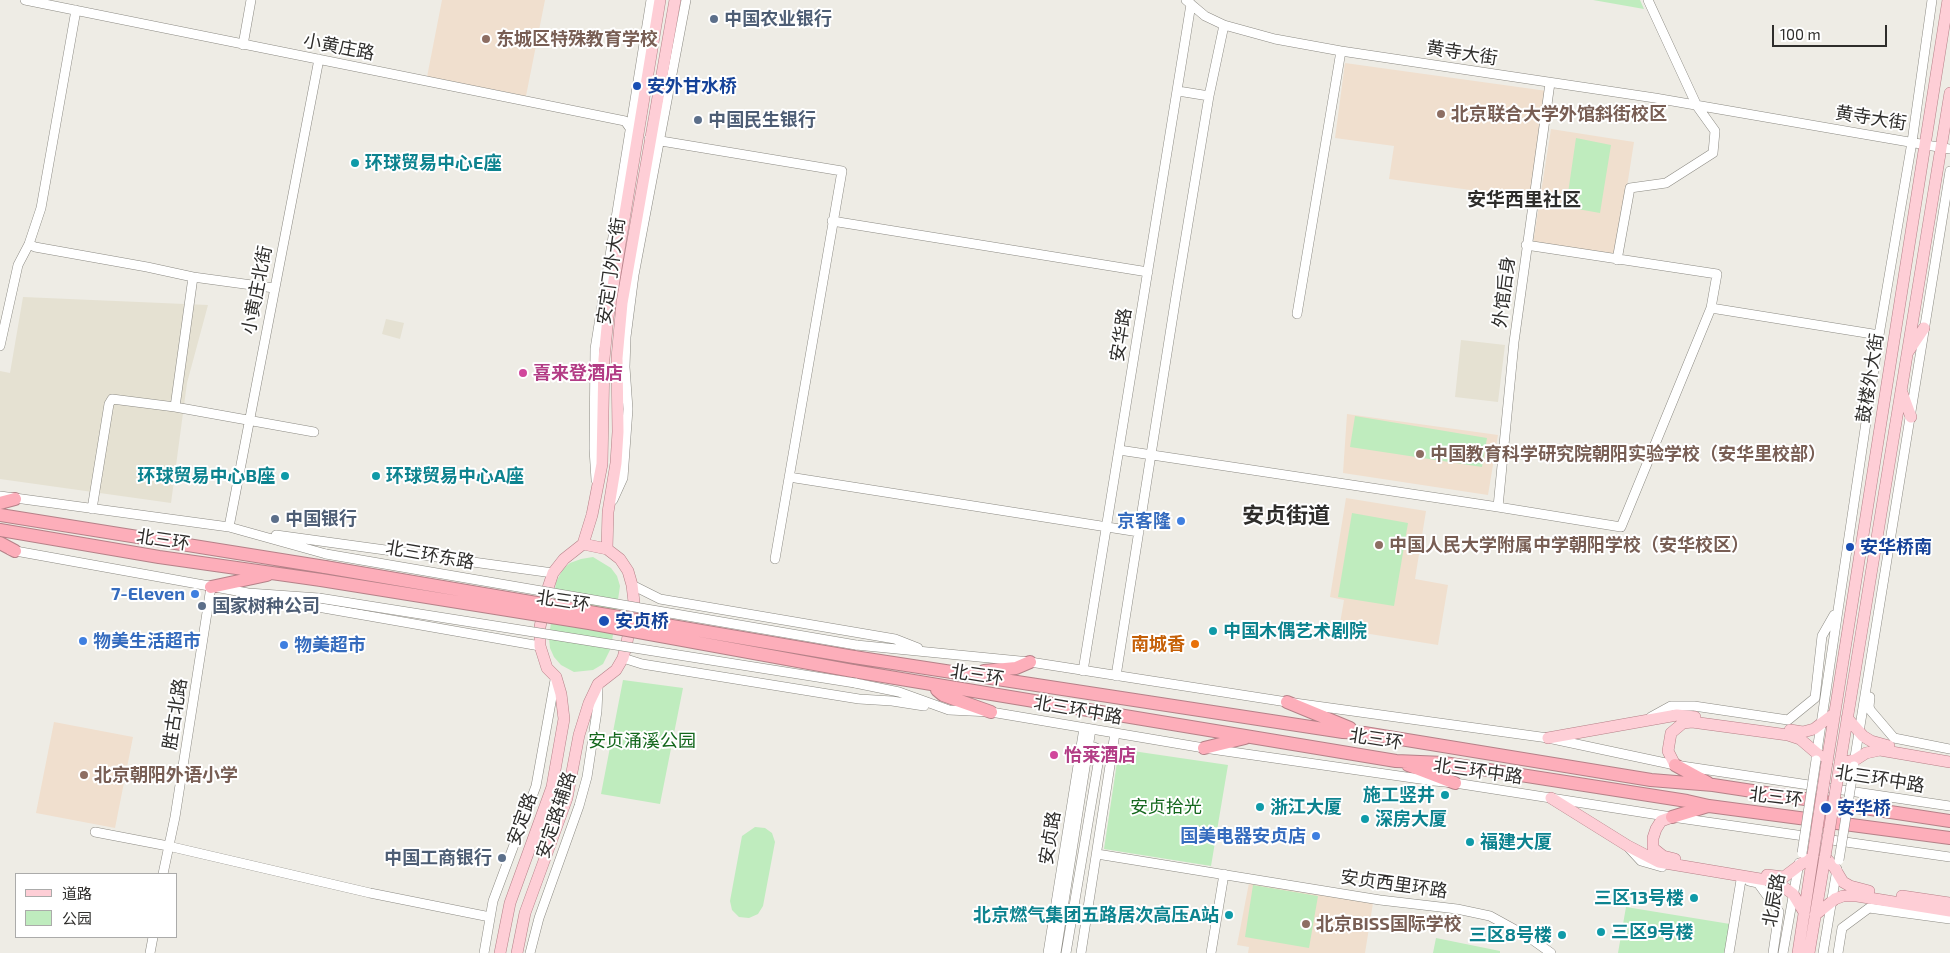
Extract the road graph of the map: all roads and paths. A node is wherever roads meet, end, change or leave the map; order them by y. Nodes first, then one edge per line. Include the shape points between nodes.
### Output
1 (25, 0) edge
2 (251, 0) edge
3 (651, 0) edge
4 (660, 0) edge
5 (675, 0) edge
6 (686, 0) edge
7 (1648, 0) edge
8 (1932, 0) edge
9 (1948, 0) edge
10 (44, 2) edge
11 (1189, 2) edge
12 (76, 10) junction
13 (1224, 25) junction
14 (243, 45) junction
15 (1341, 51) junction
16 (319, 60) junction
17 (1550, 83) junction
18 (1178, 91) junction
19 (1950, 93) edge
20 (1209, 96) junction
21 (1697, 106) junction
22 (634, 134) junction
23 (655, 140) junction
24 (1912, 142) junction
25 (1926, 144) junction
26 (1946, 148) edge
27 (1950, 171) edge
28 (832, 221) junction
29 (29, 244) junction
30 (1526, 245) junction
31 (1617, 260) junction
32 (1148, 272) junction
33 (194, 277) junction
34 (274, 288) junction
35 (1711, 308) junction
36 (1297, 314) dead end
37 (1924, 328) junction
38 (1879, 335) junction
39 (0, 346) edge
40 (1906, 355) junction
41 (1901, 388) junction
42 (175, 407) junction
43 (1911, 417) junction
44 (248, 421) junction
45 (314, 432) dead end
46 (1119, 450) junction
47 (1151, 455) junction
48 (789, 477) junction
49 (0, 496) edge
50 (15, 499) junction
51 (0, 503) edge
52 (1498, 506) junction
53 (92, 509) junction
54 (0, 515) edge
55 (1107, 526) junction
56 (229, 527) junction
57 (0, 530) edge
58 (243, 530) junction
59 (1139, 532) junction
60 (0, 543) edge
61 (583, 544) junction
62 (0, 548) edge
63 (607, 549) junction
64 (14, 551) junction
65 (775, 559) dead end
66 (325, 560) junction
67 (278, 573) junction
68 (553, 573) junction
69 (632, 585) junction
70 (211, 587) junction
71 (248, 593) junction
72 (1837, 611) junction
73 (1877, 619) junction
74 (540, 646) junction
75 (855, 651) junction
76 (927, 652) junction
77 (623, 658) junction
78 (1030, 662) junction
79 (1083, 671) junction
80 (964, 672) junction
81 (1116, 676) junction
82 (556, 677) junction
83 (854, 677) junction
84 (598, 684) junction
85 (929, 685) junction
86 (1287, 702) junction
87 (949, 710) junction
88 (991, 712) junction
89 (1835, 713) junction
90 (1847, 718) junction
91 (1642, 722) junction
92 (1821, 724) junction
93 (1087, 728) junction
94 (1860, 731) junction
95 (1115, 733) junction
96 (1364, 733) junction
97 (1253, 736) junction
98 (1548, 738) junction
99 (1204, 748) junction
100 (1950, 749) edge
101 (1088, 750) junction
102 (1950, 756) edge
103 (1820, 758) junction
104 (1396, 761) junction
105 (1950, 762) edge
106 (1098, 763) junction
107 (1854, 763) junction
108 (1840, 764) junction
109 (1675, 765) junction
110 (1454, 783) junction
111 (1712, 786) junction
112 (1106, 794) junction
113 (1550, 798) junction
114 (1709, 806) junction
115 (1950, 806) edge
116 (1672, 817) junction
117 (1950, 821) edge
118 (95, 832) dead end
119 (1950, 838) edge
120 (168, 846) junction
121 (1628, 846) junction
122 (1097, 854) junction
123 (1807, 854) junction
124 (1825, 857) junction
125 (1950, 857) edge
126 (1838, 865) junction
127 (1798, 867) junction
128 (163, 873) edge
129 (1224, 874) junction
130 (1741, 880) junction
131 (1793, 894) junction
132 (1832, 902) junction
133 (1950, 902) edge
134 (1088, 910) junction
135 (1950, 911) edge
136 (1809, 914) junction
137 (490, 917) junction
138 (1950, 919) edge
139 (1052, 926) junction
140 (1070, 927) junction
141 (1059, 935) junction
142 (153, 938) edge
143 (150, 953) edge
144 (484, 953) edge
145 (500, 953) edge
146 (517, 953) edge
147 (530, 953) edge
148 (1048, 953) edge
149 (1056, 953) edge
150 (1066, 953) edge
151 (1080, 953) edge
152 (1211, 953) edge
153 (1551, 953) edge
154 (1729, 953) edge
155 (1773, 953) edge
156 (1783, 953) edge
157 (1798, 953) edge
158 (1809, 953) edge
159 (1823, 953) edge
160 (1838, 953) edge

1 - 10 street, 小黄庄路
2 - 14 street
3 - 22 street
4 - 22 main road, 安定门外大街
5 - 23 main road, 安定门外大街
6 - 23 street
7 - 21 street
8 - 24 street, 鼓楼外大街
9 - 25 main road, 鼓楼外大街
10 - 12 street, 小黄庄路
11 - 13 street, 黄寺大街 via 1205,16
11 - 18 street, 安华路
12 - 14 street, 小黄庄路
12 - 29 street via 41,208
13 - 15 street, 黄寺大街 via 1275,39
13 - 20 street
14 - 16 street, 小黄庄路
15 - 17 street, 黄寺大街
15 - 36 street
16 - 22 street, 小黄庄路 via 625,121
16 - 34 street, 小黄庄北街
17 - 21 street, 黄寺大街
17 - 30 street, 外馆后身
18 - 20 street
18 - 32 street, 安华路
19 - 26 main road, 鼓楼外大街
20 - 47 street
21 - 24 street, 黄寺大街
21 - 31 street via 1715,132 1713,153 1666,183 1630,188
22 - 61 main road, 安定门外大街 via 608,317 602,455
23 - 28 street via 842,172
23 - 63 main road, 安定门外大街 via 622,304 618,432
24 - 25 street, 黄寺大街
24 - 38 street, 鼓楼外大街
25 - 26 street, 黄寺大街
25 - 89 main road, 鼓楼外大街
26 - 40 main road, 鼓楼外大街
27 - 37 street
28 - 32 street
28 - 48 street
29 - 33 street via 35,248
29 - 39 street via 18,265
30 - 31 street
30 - 52 street, 外馆后身
31 - 35 street via 1718,274
32 - 46 street, 安华路
33 - 34 street
33 - 42 street
34 - 44 street, 小黄庄北街
35 - 38 street
35 - 52 street via 1621,527
37 - 40 main road
37 - 43 street
38 - 72 street, 鼓楼外大街
40 - 41 main road, 鼓楼外大街
41 - 43 main road
41 - 90 main road, 鼓楼外大街
42 - 44 street
42 - 53 street via 112,399 108,404
43 - 73 street
44 - 45 street
44 - 56 street, 小黄庄北街
46 - 47 street
46 - 55 street, 安华路
47 - 52 street
47 - 59 street
48 - 55 street
48 - 65 street
49 - 50 street
50 - 51 highway
50 - 53 street
53 - 56 street
54 - 66 highway, 北三环
55 - 59 street
55 - 79 street, 安华路
56 - 58 street
57 - 67 highway, 北三环
58 - 66 street
58 - 68 street
59 - 81 street
60 - 64 highway
61 - 63 main road
61 - 68 main road
62 - 64 street
63 - 69 main road via 620,559
64 - 70 street
66 - 75 highway, 北三环, bridge
67 - 70 highway
67 - 83 highway, 北三环, bridge via 589,623
68 - 74 main road via 540,627
69 - 76 street via 660,599 895,639
69 - 77 main road via 634,602
70 - 71 street
70 - 120 street, 胜古北路
71 - 74 street
71 - 83 street, bridge via 319,598
72 - 91 street via 1822,636 1815,698 1788,720 1694,706 1671,706
72 - 92 street, 鼓楼外大街
73 - 94 street
73 - 100 street via 1879,639 1869,703 1871,711 1894,738
74 - 82 main road, 安定路 via 547,668
75 - 76 street, 北三环中路
75 - 80 highway, 北三环
76 - 78 street, 北三环中路
77 - 84 main road via 616,670
77 - 87 street via 642,664 859,699
78 - 79 street, 北三环中路
78 - 80 highway via 1016,668
79 - 81 street, 北三环中路
80 - 96 highway, 北三环
81 - 86 street, 北三环中路
82 - 137 street, 安定路辅路 via 536,786 499,882
82 - 145 main road, 安定路 via 564,719 552,787 510,903
83 - 85 highway, 北三环
83 - 87 street, 北三环中路
84 - 146 main road, 安定路 via 579,735 567,798 525,913
84 - 147 street, 安定路辅路 via 587,776
85 - 88 highway via 943,695
85 - 97 highway, 北三环
86 - 96 highway
86 - 98 street, 北三环中路
87 - 88 street, 北三环中路
88 - 93 street, 北三环中路
89 - 92 main road
89 - 103 main road, 鼓楼外大街
90 - 94 main road
90 - 108 main road, 鼓楼外大街
91 - 92 main road via 1677,715 1803,732
91 - 98 main road
92 - 103 street, 鼓楼外大街
93 - 95 street, 北三环中路
93 - 101 street, 安贞路
93 - 139 street, 安贞路
94 - 102 main road via 1880,745
94 - 107 street
95 - 99 street, 北三环中路
95 - 112 street
96 - 111 highway, 北三环 via 1651,780
97 - 99 highway
97 - 104 highway, 北三环
98 - 109 street, 北三环中路
99 - 110 street, 北三环中路
101 - 106 street via 1098,749
101 - 141 street, 安贞路
103 - 109 main road via 1800,739 1788,735 1692,722 1683,723 1670,733 1668,751
103 - 123 main road, bridge
104 - 110 highway
104 - 114 highway, 北三环 via 1444,763
105 - 107 main road via 1880,750 1866,753
106 - 112 street
106 - 140 street, 安贞路
107 - 108 main road
107 - 126 street, bridge
108 - 124 main road, bridge
109 - 111 highway
109 - 115 street, 北三环中路
110 - 113 street, 北三环中路
111 - 117 highway, 北三环
112 - 122 street
113 - 116 street, 北三环中路
113 - 121 main road
114 - 116 highway
114 - 119 highway, 北三环
116 - 125 street, 北三环中路
116 - 127 main road via 1662,821 1653,838 1653,848 1663,856 1768,876 1784,877
118 - 120 street
120 - 128 street, 胜古北路
120 - 137 street
121 - 130 street via 1641,861 1664,868
121 - 131 main road via 1659,862 1772,881
122 - 129 street, 安贞西里环路
122 - 134 street
123 - 127 main road
123 - 136 main road, 北辰路
124 - 126 main road
124 - 136 main road, 北辰路
126 - 132 street
126 - 133 main road via 1843,882 1858,889
127 - 131 street, 北辰路
129 - 152 street
129 - 153 street, 安贞西里环路 via 1490,916
130 - 154 street
130 - 155 street via 1758,883 1779,912
131 - 136 main road
131 - 156 street, 北辰路
132 - 135 main road via 1844,896 1857,896
132 - 136 main road
132 - 159 street
134 - 140 street
134 - 151 street
136 - 157 main road, 北辰路
136 - 158 main road, 北辰路
137 - 144 street, 安定路辅路
138 - 160 street via 1869,908 1842,928
139 - 141 street
139 - 148 street, 安贞路
140 - 150 street, 安贞路
141 - 149 street, 安贞路
142 - 143 street

